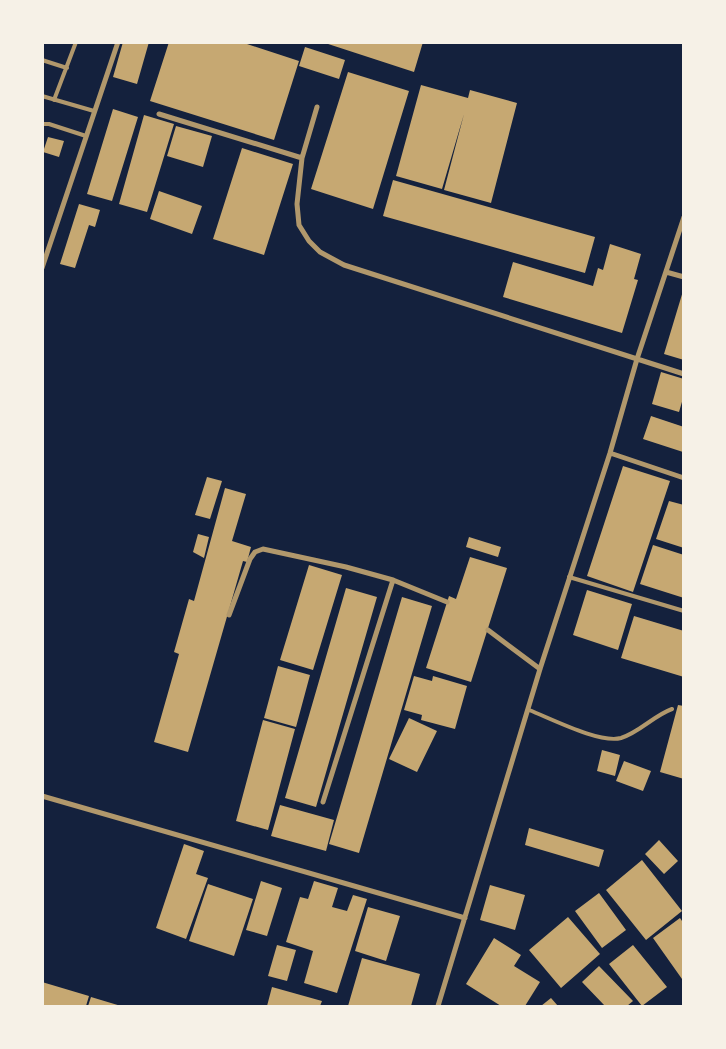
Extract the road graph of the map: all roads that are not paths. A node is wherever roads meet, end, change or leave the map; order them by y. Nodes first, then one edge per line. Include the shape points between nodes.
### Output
1 (76, 42) edge
2 (118, 42) edge
3 (42, 60) edge
4 (67, 68) junction
5 (42, 96) edge
6 (54, 100) junction
7 (318, 107) dead end
8 (94, 111) junction
9 (159, 114) dead end
10 (42, 124) edge
11 (86, 136) junction
12 (302, 158) junction
13 (684, 217) edge
14 (42, 268) edge
15 (666, 272) junction
16 (684, 278) edge
17 (637, 359) junction
18 (684, 374) edge
19 (610, 453) junction
20 (684, 478) edge
21 (569, 577) junction
22 (393, 580) junction
23 (447, 602) dead end
24 (684, 611) edge
25 (228, 615) dead end
26 (488, 630) dead end
27 (540, 669) junction
28 (672, 709) dead end
29 (529, 710) junction
30 (42, 796) edge
31 (323, 802) dead end
32 (465, 918) junction
33 (438, 1006) edge

1 - 4 lane
2 - 8 street
3 - 4 lane
4 - 6 lane
5 - 6 lane
6 - 8 lane
7 - 12 street
8 - 11 street
9 - 12 street
10 - 11 lane
11 - 14 street
12 - 17 street via 297,204 299,225 320,252 344,265
13 - 15 street
15 - 16 street
15 - 17 street
17 - 18 street
17 - 19 street
19 - 20 street
19 - 21 street
21 - 24 lane
21 - 27 street
22 - 23 street
22 - 25 street via 263,549 250,559
22 - 31 street
26 - 27 street
27 - 29 street
28 - 29 lane via 620,738 596,737
29 - 32 street
30 - 32 street
32 - 33 street

